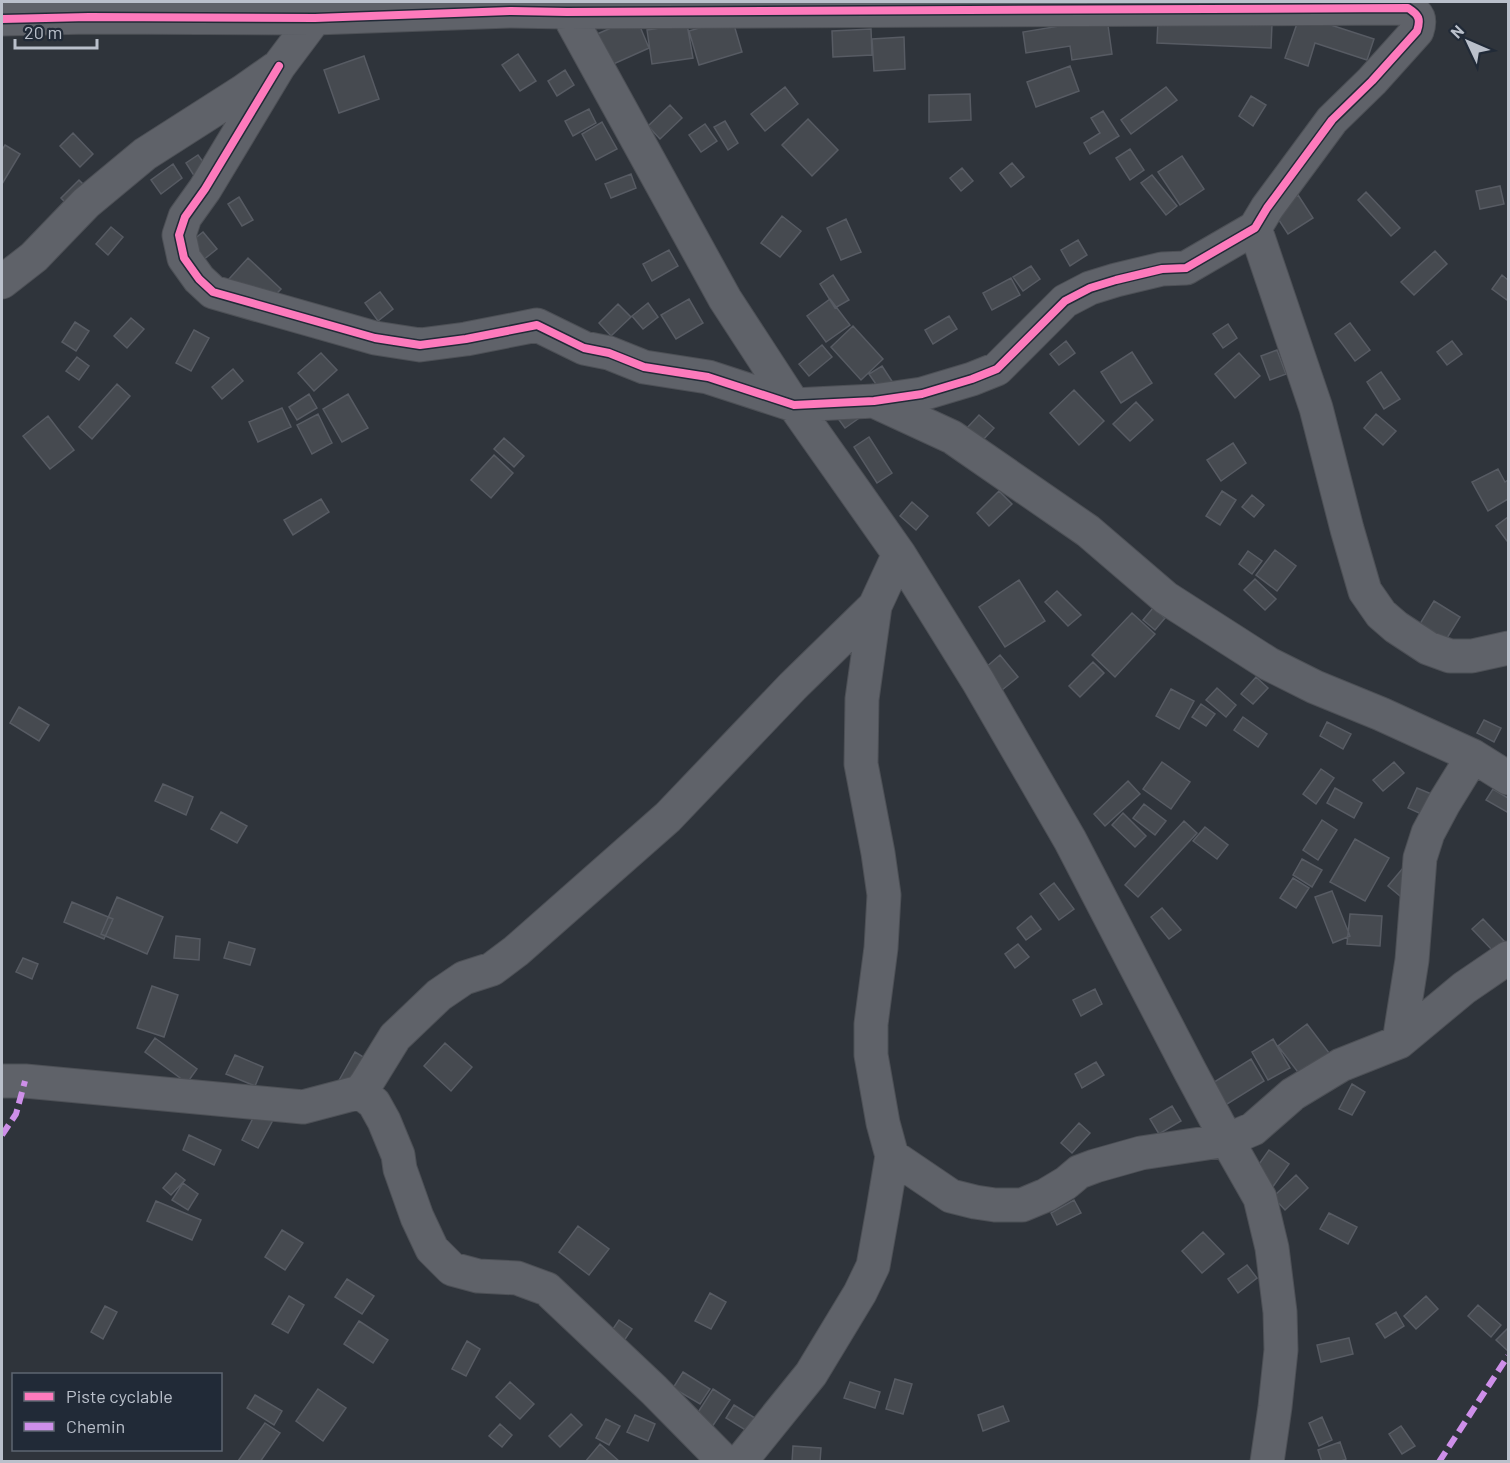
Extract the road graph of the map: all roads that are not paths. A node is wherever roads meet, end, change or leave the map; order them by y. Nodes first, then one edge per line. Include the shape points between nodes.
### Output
1 (564, 7) edge
2 (315, 18) junction
3 (2, 19) edge
4 (279, 66) junction
5 (1255, 228) junction
6 (2, 282) edge
7 (874, 401) junction
8 (794, 405) junction
9 (899, 554) junction
10 (875, 606) junction
11 (1509, 648) edge
12 (1473, 756) junction
13 (1509, 778) edge
14 (1509, 958) edge
15 (1399, 1042) junction
16 (2, 1081) edge
17 (360, 1092) junction
18 (1227, 1140) junction
19 (892, 1156) junction
20 (725, 1461) edge
21 (740, 1461) edge
22 (1267, 1461) edge

1 - 2 street
1 - 5 street via 1408,8 1416,13 1420,22 1417,31 1332,120
1 - 8 street via 725,299
2 - 3 street
2 - 4 street
4 - 6 street via 145,154
4 - 8 street via 185,217 179,235 184,258 213,292 375,338 420,345 537,325 584,348 644,367 708,377
5 - 7 street via 1186,268 1162,269 1116,280 1065,301 997,369 922,394
5 - 11 street via 1316,408 1365,591 1381,614 1428,648 1450,656
7 - 8 street
7 - 12 street via 952,437 1088,531 1166,598 1269,664
8 - 9 street
9 - 10 street
9 - 18 street via 1070,840
10 - 17 street via 669,817 516,951 492,969 464,978 439,994 394,1037
10 - 19 street via 862,699 861,764 884,895 871,1054
12 - 13 street
12 - 15 street via 1428,833 1420,858 1412,960
14 - 15 street via 1464,988
15 - 18 street via 1341,1065 1293,1094 1253,1129
16 - 17 street via 303,1107
17 - 20 street via 374,1103 384,1121 432,1249 452,1269 478,1276 517,1278 547,1289
18 - 19 street via 1141,1153 1095,1166 1022,1205 995,1205 951,1196
18 - 22 street via 1260,1198 1272,1248 1280,1312 1281,1350
19 - 21 street via 873,1266 860,1293 811,1374

